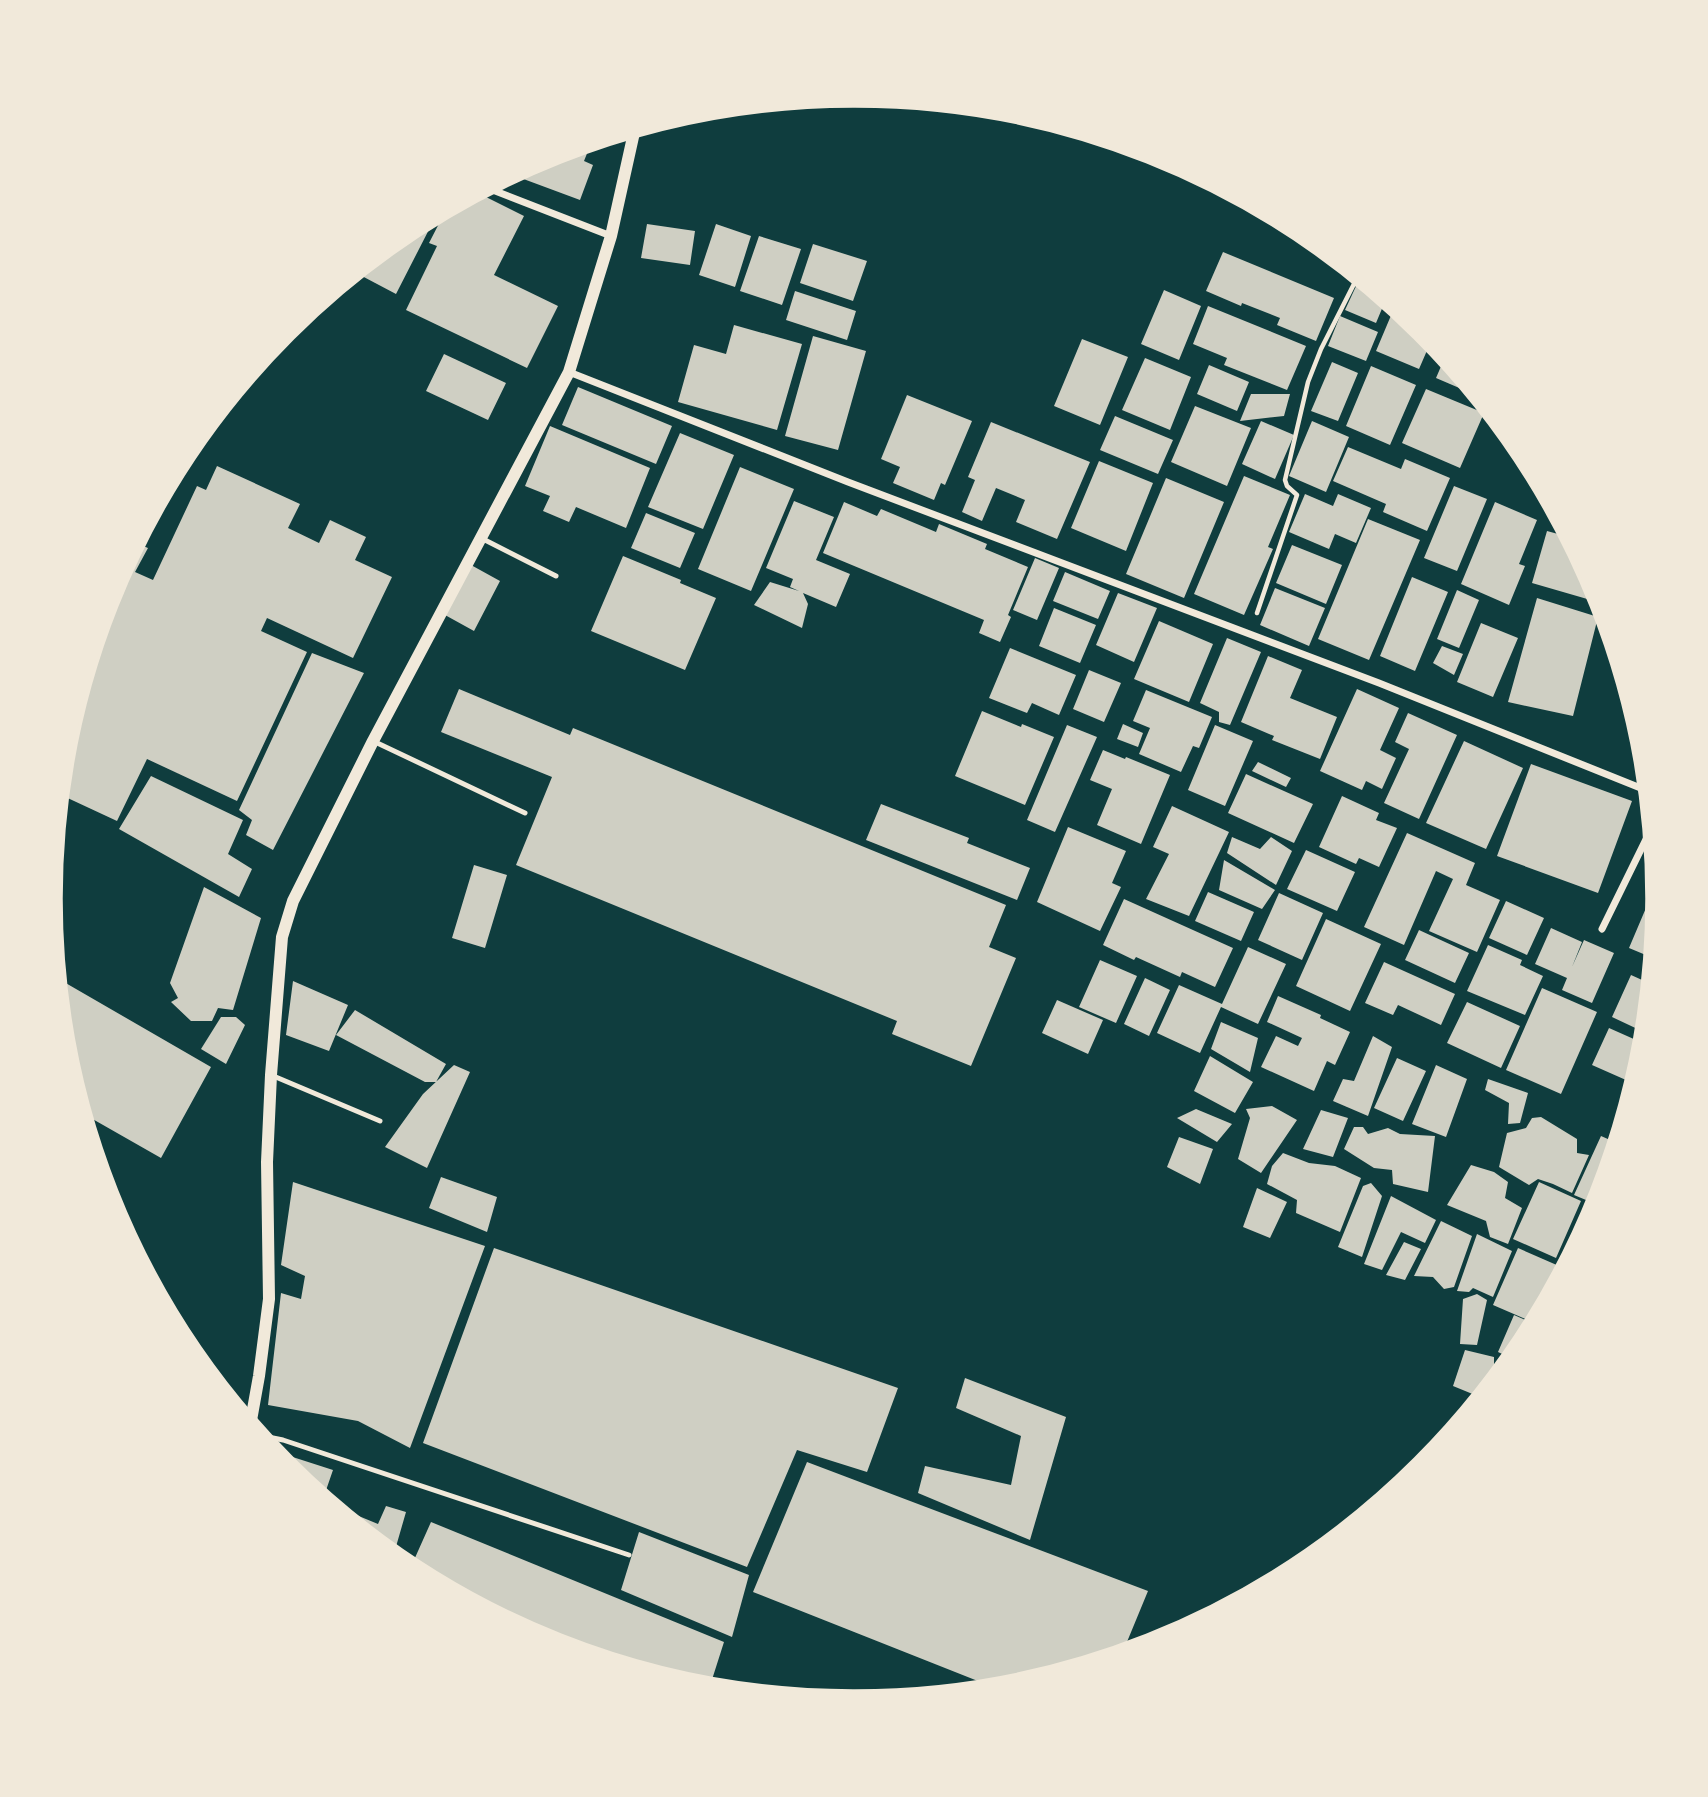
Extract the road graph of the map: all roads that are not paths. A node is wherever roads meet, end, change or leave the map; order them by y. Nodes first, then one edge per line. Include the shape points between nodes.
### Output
1 (633, 138) edge
2 (496, 191) edge
3 (611, 236) junction
4 (569, 372) junction
5 (481, 538) junction
6 (556, 576) dead end
7 (373, 741) junction
8 (1639, 787) edge
9 (525, 813) dead end
10 (1645, 842) edge
11 (1602, 929) dead end
12 (271, 1075) junction
13 (380, 1121) dead end
14 (252, 1414) edge
15 (274, 1438) edge
16 (629, 1555) dead end

1 - 3 street
2 - 3 street
3 - 4 street
4 - 5 street
4 - 8 street
5 - 6 lane
5 - 7 street
7 - 9 lane
7 - 12 street via 289,913 282,937
10 - 11 street
12 - 13 lane
12 - 14 street via 269,1298
15 - 16 lane

